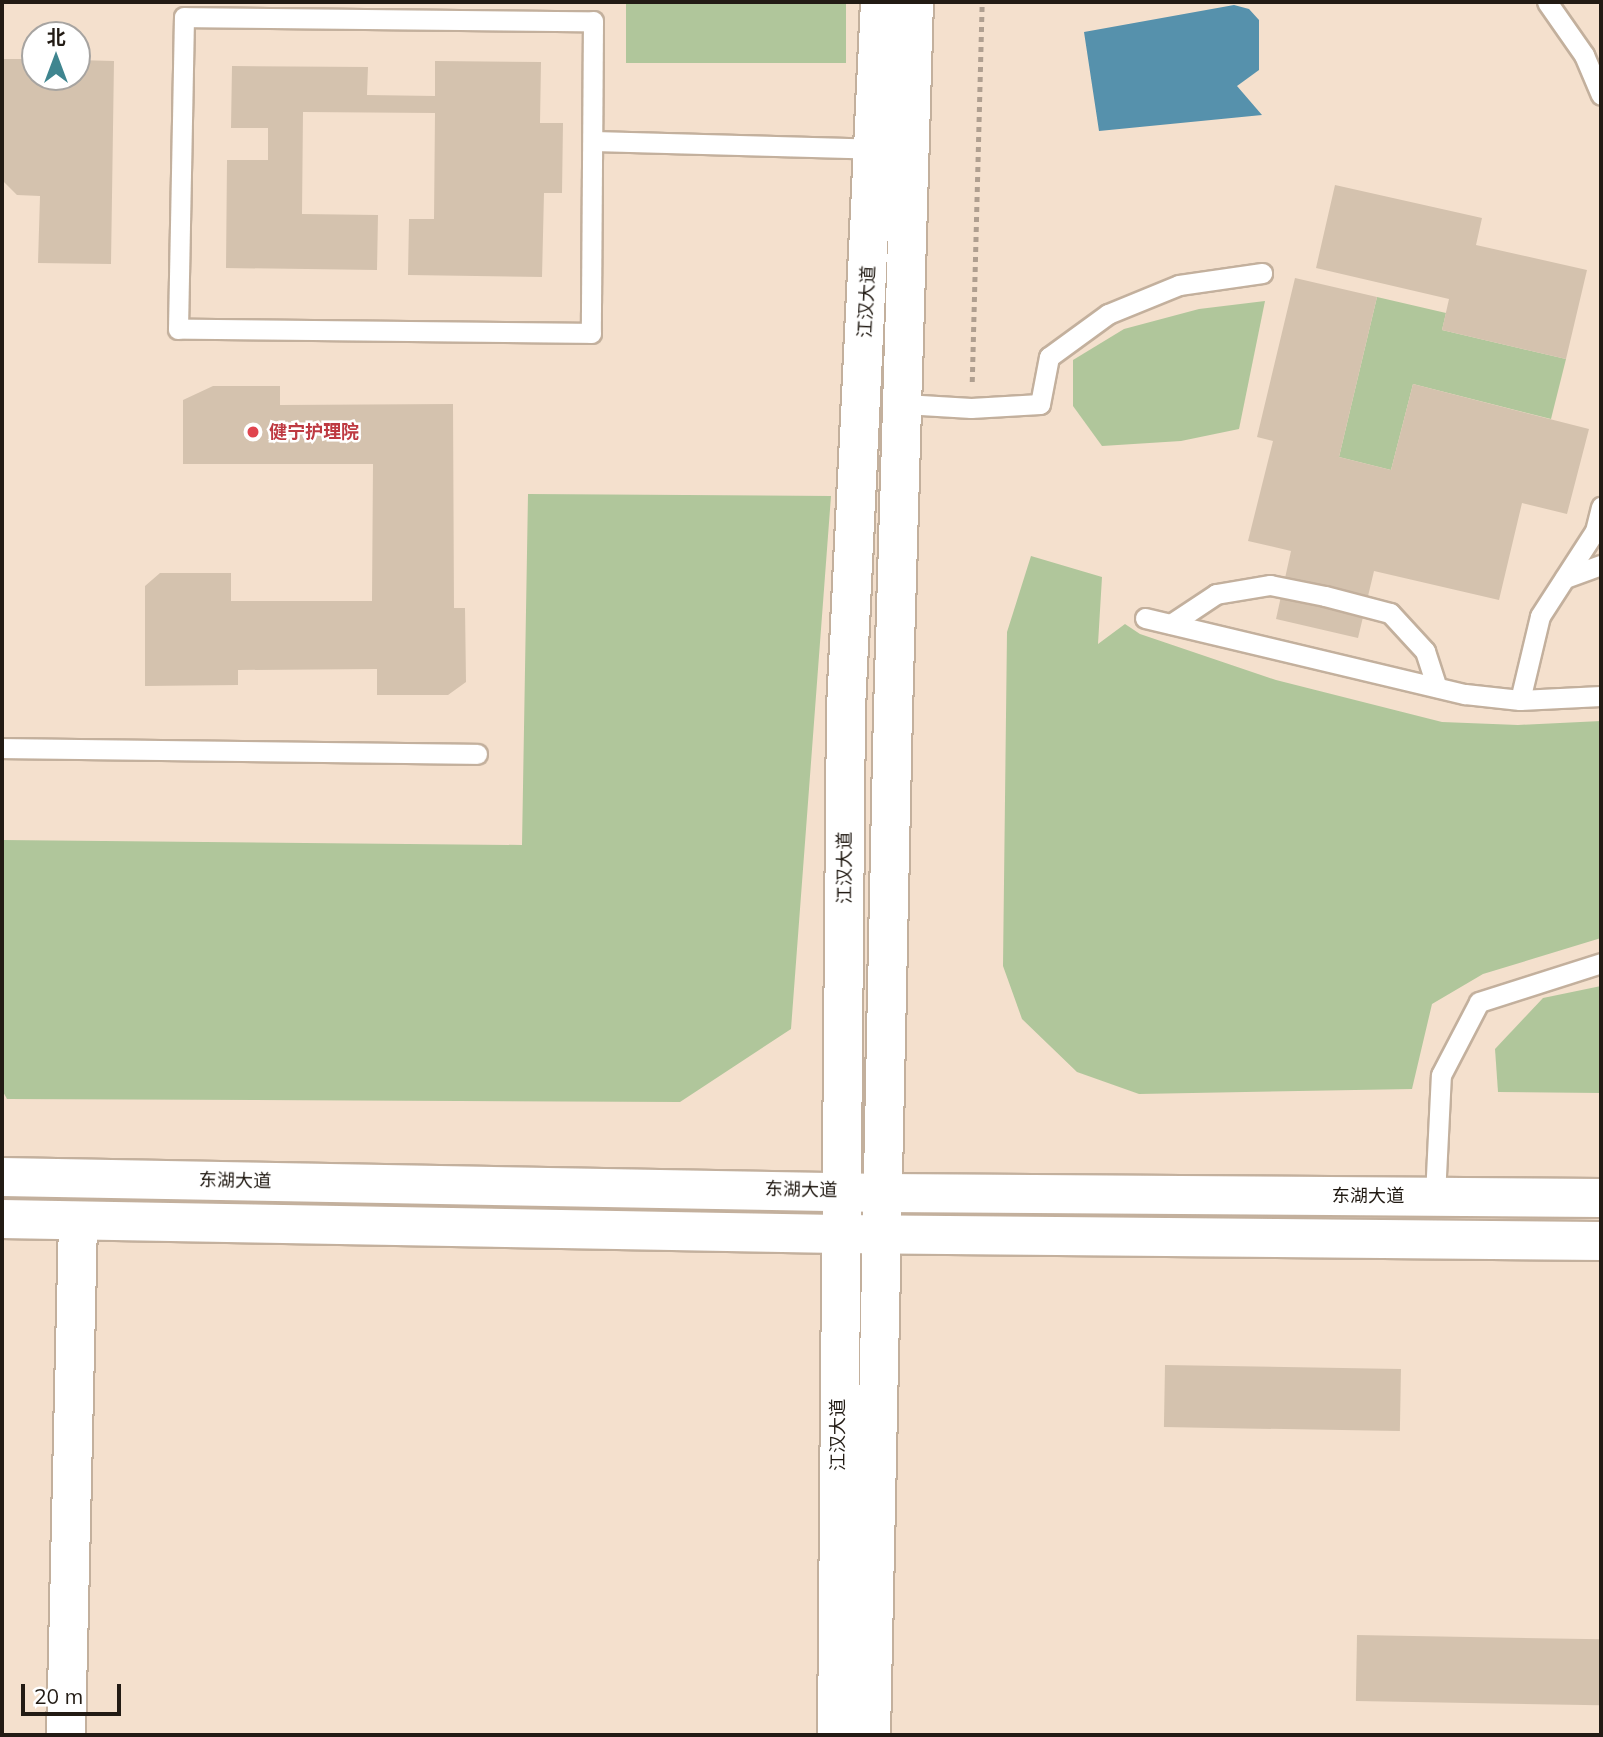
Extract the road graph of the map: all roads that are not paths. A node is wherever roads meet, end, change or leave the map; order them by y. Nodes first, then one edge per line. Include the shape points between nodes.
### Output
1 (880, 2) edge
2 (914, 2) edge
3 (1547, 2) edge
4 (1601, 95) edge
5 (594, 141) junction
6 (875, 149) junction
7 (1262, 272) dead end
8 (904, 404) junction
9 (1601, 507) edge
10 (1601, 565) edge
11 (1565, 578) junction
12 (1145, 618) dead end
13 (1171, 624) junction
14 (1437, 687) junction
15 (1601, 696) edge
16 (1520, 699) junction
17 (2, 748) edge
18 (477, 754) dead end
19 (1601, 963) edge
20 (2, 1177) edge
21 (840, 1191) junction
22 (884, 1193) junction
23 (1435, 1196) junction
24 (1601, 1198) edge
25 (2, 1219) edge
26 (78, 1221) junction
27 (838, 1234) junction
28 (883, 1234) junction
29 (1601, 1241) edge
30 (66, 1735) edge
31 (838, 1735) edge
32 (872, 1735) edge

1 - 6 main road, 江汉大道
2 - 8 main road
3 - 4 lane via 1584,55
5 - 5 lane via 591,333 178,330 184,17 593,21
5 - 6 lane
6 - 21 main road, 江汉大道 via 846,708
7 - 8 lane via 1179,285 1108,314 1049,357 1040,404 971,408
8 - 22 main road via 892,725
9 - 11 lane via 1595,531
10 - 11 lane
11 - 16 lane via 1541,616
12 - 13 lane
13 - 14 lane
13 - 14 lane via 1216,594 1270,585 1325,596 1390,613 1425,651
14 - 16 lane
15 - 16 lane
17 - 18 lane
19 - 23 lane via 1479,1002 1441,1075
20 - 21 main road, 东湖大道
21 - 22 main road, 东湖大道
21 - 27 main road, 江汉大道
22 - 23 main road, 东湖大道
22 - 28 main road
23 - 24 main road, 东湖大道
25 - 26 main road
26 - 27 main road
26 - 30 main road
27 - 28 main road
27 - 31 main road, 江汉大道
28 - 29 main road
28 - 32 main road

